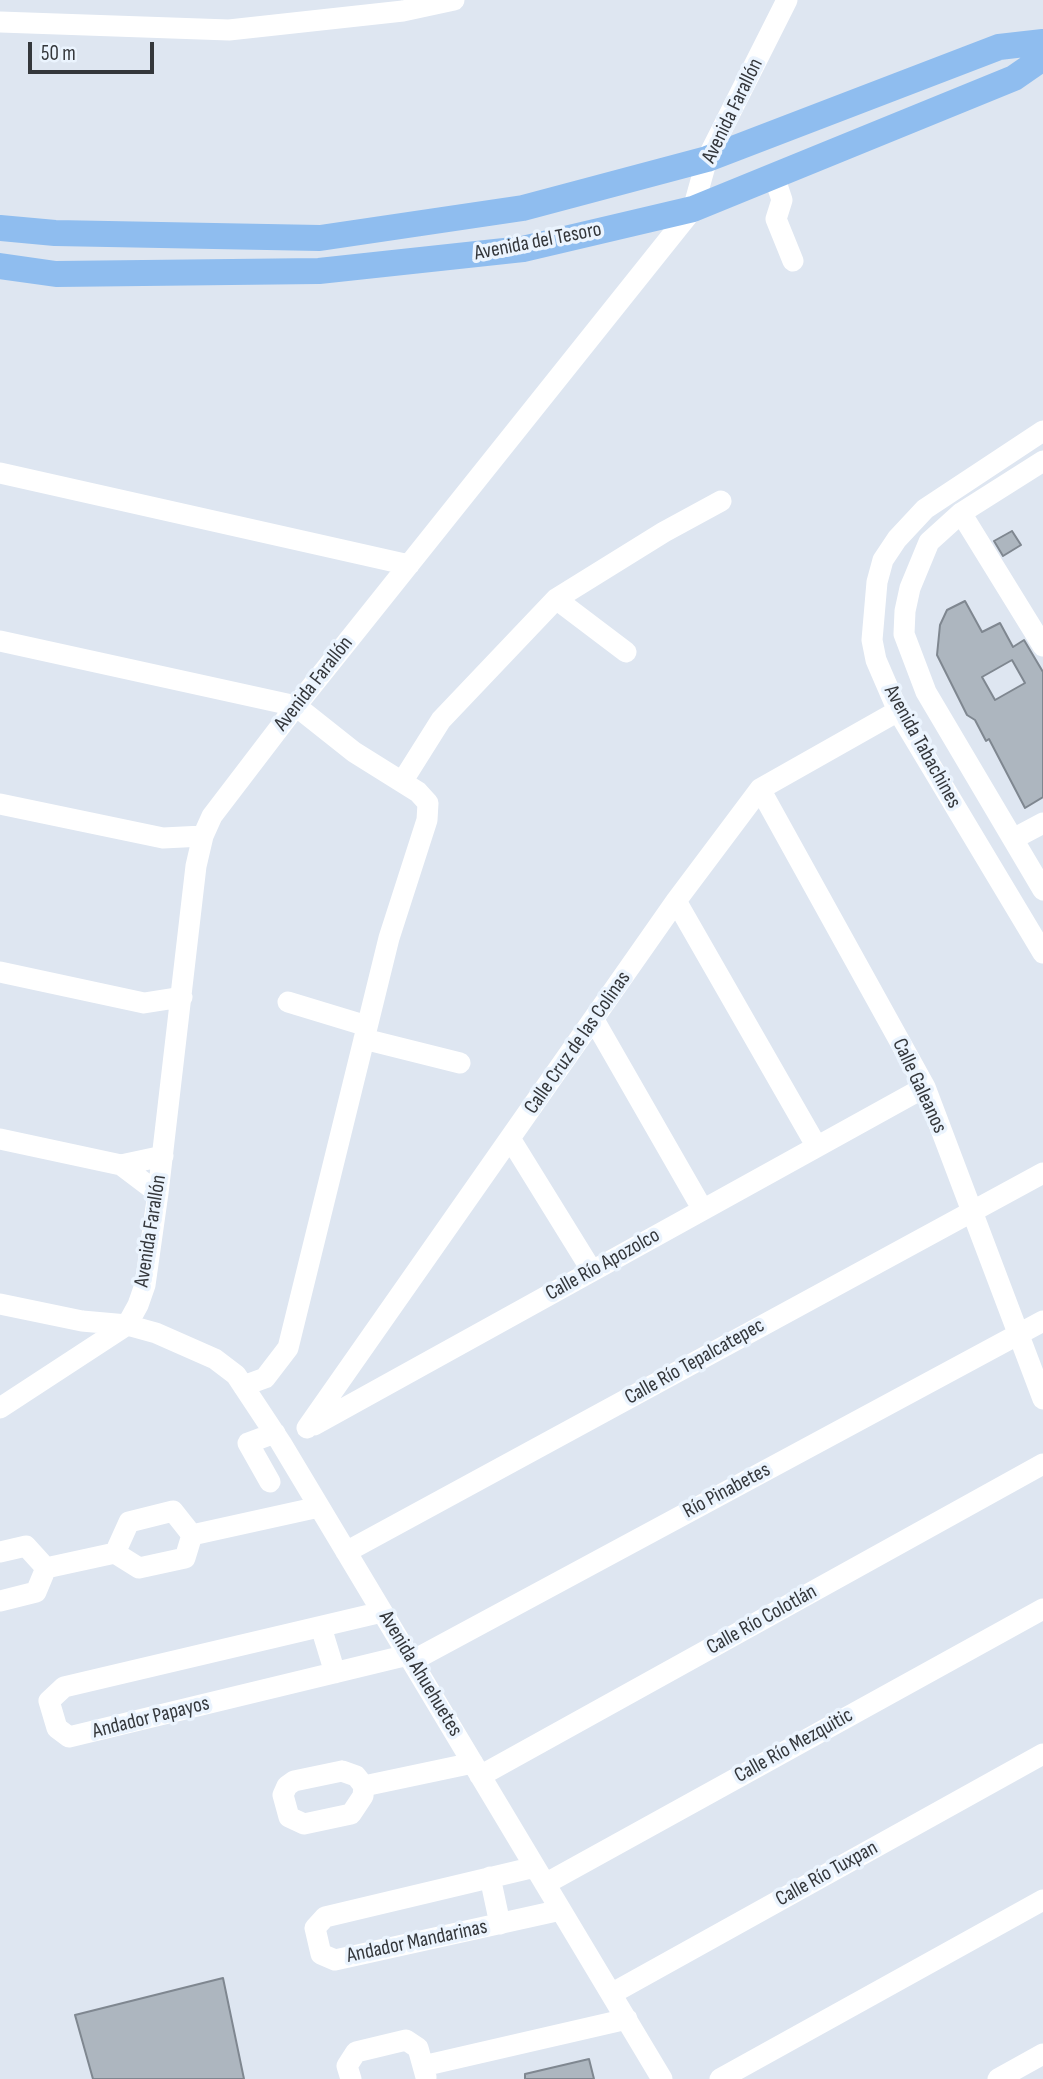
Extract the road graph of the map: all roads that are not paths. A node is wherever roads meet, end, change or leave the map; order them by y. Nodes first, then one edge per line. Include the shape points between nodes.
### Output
1 (454, 0) edge
2 (787, 0) edge
3 (0, 22) edge
4 (1043, 42) edge
5 (1043, 58) edge
6 (707, 159) junction
7 (774, 176) junction
8 (693, 209) junction
9 (0, 228) edge
10 (793, 261) dead end
11 (0, 266) edge
12 (1043, 431) edge
13 (1043, 461) edge
14 (0, 473) edge
15 (721, 501) dead end
16 (961, 513) junction
17 (409, 565) junction
18 (556, 598) junction
19 (0, 641) edge
20 (1043, 646) edge
21 (626, 652) dead end
22 (296, 706) junction
23 (898, 711) junction
24 (402, 782) junction
25 (760, 789) junction
26 (0, 804) edge
27 (1043, 823) edge
28 (203, 836) junction
29 (163, 838) junction
30 (1013, 839) junction
31 (196, 866) junction
32 (1043, 890) edge
33 (676, 901) junction
34 (1043, 953) edge
35 (0, 972) edge
36 (183, 997) junction
37 (288, 1002) dead end
38 (144, 1003) junction
39 (594, 1020) junction
40 (178, 1030) junction
41 (366, 1032) junction
42 (460, 1063) dead end
43 (925, 1087) junction
44 (0, 1139) edge
45 (511, 1140) junction
46 (817, 1147) junction
47 (163, 1156) junction
48 (121, 1165) junction
49 (1043, 1173) edge
50 (158, 1192) junction
51 (703, 1210) junction
52 (972, 1211) junction
53 (592, 1271) junction
54 (0, 1304) edge
55 (1043, 1321) edge
56 (127, 1325) junction
57 (1019, 1334) junction
58 (243, 1386) junction
59 (1043, 1399) edge
60 (0, 1408) edge
61 (307, 1428) junction
62 (278, 1438) junction
63 (1043, 1464) edge
64 (270, 1482) dead end
65 (319, 1507) junction
66 (192, 1535) junction
67 (0, 1552) edge
68 (346, 1552) junction
69 (115, 1553) junction
70 (46, 1568) junction
71 (0, 1601) edge
72 (1043, 1609) edge
73 (382, 1612) junction
74 (321, 1627) junction
75 (410, 1658) junction
76 (335, 1673) junction
77 (1043, 1754) edge
78 (477, 1770) junction
79 (365, 1786) dead end
80 (540, 1875) junction
81 (490, 1877) junction
82 (1043, 1900) edge
83 (561, 1910) junction
84 (500, 1924) junction
85 (611, 1994) junction
86 (627, 2019) junction
87 (1043, 2054) edge
88 (424, 2072) edge
89 (351, 2079) edge
90 (662, 2079) edge
91 (720, 2079) edge
92 (998, 2079) edge

1 - 3 street via 403,11 229,30
2 - 6 street, Avenida Farallón
4 - 6 main road, Avenida del Tesoro via 999,47
5 - 7 main road, Avenida del Tesoro via 1014,78
6 - 8 street, Avenida Farallón
6 - 9 main road, Avenida del Tesoro via 523,208 320,238
7 - 8 main road, Avenida del Tesoro
7 - 10 street via 782,200 776,219
8 - 11 main road, Avenida del Tesoro via 523,249 319,271 56,274
8 - 17 street, Avenida Farallón
12 - 23 street, Avenida Tabachines via 925,509 883,560 872,640
13 - 16 street, Avenida Tabachines
14 - 17 street
15 - 18 street
16 - 20 street
16 - 30 street, Avenida Tabachines via 929,542 918,565 905,611 904,634 926,692
17 - 22 street, Avenida Farallón
18 - 21 street
18 - 24 street via 441,720
19 - 22 street
22 - 24 street via 354,752
22 - 28 street, Avenida Farallón via 225,797
23 - 25 street, Calle Cruz de las Colinas
23 - 34 street, Avenida Tabachines
24 - 41 street via 428,803 428,820 389,938
25 - 33 street, Calle Cruz de las Colinas
25 - 43 street, Calle Galeanos
26 - 29 street
27 - 30 street
28 - 29 street
28 - 31 street, Avenida Farallón
29 - 31 street
30 - 32 street, Avenida Tabachines
31 - 36 street, Avenida Farallón
33 - 39 street, Calle Cruz de las Colinas
33 - 46 street
35 - 38 street
36 - 38 street
36 - 40 street, Avenida Farallón
37 - 41 street
38 - 40 street
39 - 45 street, Calle Cruz de las Colinas
39 - 51 street
40 - 47 street, Avenida Farallón
41 - 42 street
41 - 58 street via 288,1348 265,1378
43 - 46 street, Calle Río Apozolco
43 - 52 street, Calle Galeanos
44 - 48 street
45 - 53 street
45 - 61 street, Calle Cruz de las Colinas
46 - 51 street, Calle Río Apozolco
47 - 48 street
47 - 50 street, Avenida Farallón
48 - 50 street
49 - 52 street, Calle Río Tepalcatepec
50 - 56 street, Avenida Farallón via 145,1285
51 - 53 street, Calle Río Apozolco
52 - 57 street, Calle Galeanos
52 - 68 street, Calle Río Tepalcatepec
53 - 61 street, Calle Río Apozolco
54 - 56 street, Avenida Ahuehuetes
55 - 57 street, Río Pinabetes
56 - 58 street, Avenida Ahuehuetes via 215,1359
56 - 60 street
57 - 59 street, Calle Galeanos
57 - 75 street, Río Pinabetes
58 - 62 street, Avenida Ahuehuetes
61 - 62 street, Calle Río Apozolco
62 - 64 street, Calle Río Apozolco via 245,1436
62 - 65 street, Avenida Ahuehuetes
63 - 78 street, Calle Río Colotlán
65 - 66 street
65 - 68 street, Avenida Ahuehuetes
66 - 69 street via 185,1558 139,1568
66 - 69 street via 173,1511 129,1522
67 - 70 street via 26,1546
68 - 73 street, Avenida Ahuehuetes
69 - 70 street
70 - 71 street via 36,1592
72 - 80 street, Calle Río Mezquitic
73 - 74 street, Andador Papayos
73 - 75 street, Avenida Ahuehuetes
74 - 76 street
74 - 76 street, Andador Papayos via 64,1687 50,1701 57,1728 69,1737
75 - 76 street, Andador Papayos
75 - 78 street, Avenida Ahuehuetes
77 - 85 street, Calle Río Tuxpan
78 - 79 street, Calle Río Colotlán
78 - 80 street, Avenida Ahuehuetes
80 - 81 street, Andador Mandarinas
80 - 83 street, Avenida Ahuehuetes
81 - 84 street
81 - 84 street, Andador Mandarinas via 325,1917 315,1928 321,1954 335,1960
82 - 91 street
83 - 84 street, Andador Mandarinas
83 - 85 street, Avenida Ahuehuetes
85 - 86 street, Avenida Ahuehuetes
86 - 88 street
86 - 90 street, Avenida Ahuehuetes
87 - 92 street
88 - 89 street via 418,2048 406,2040 356,2052 347,2066

